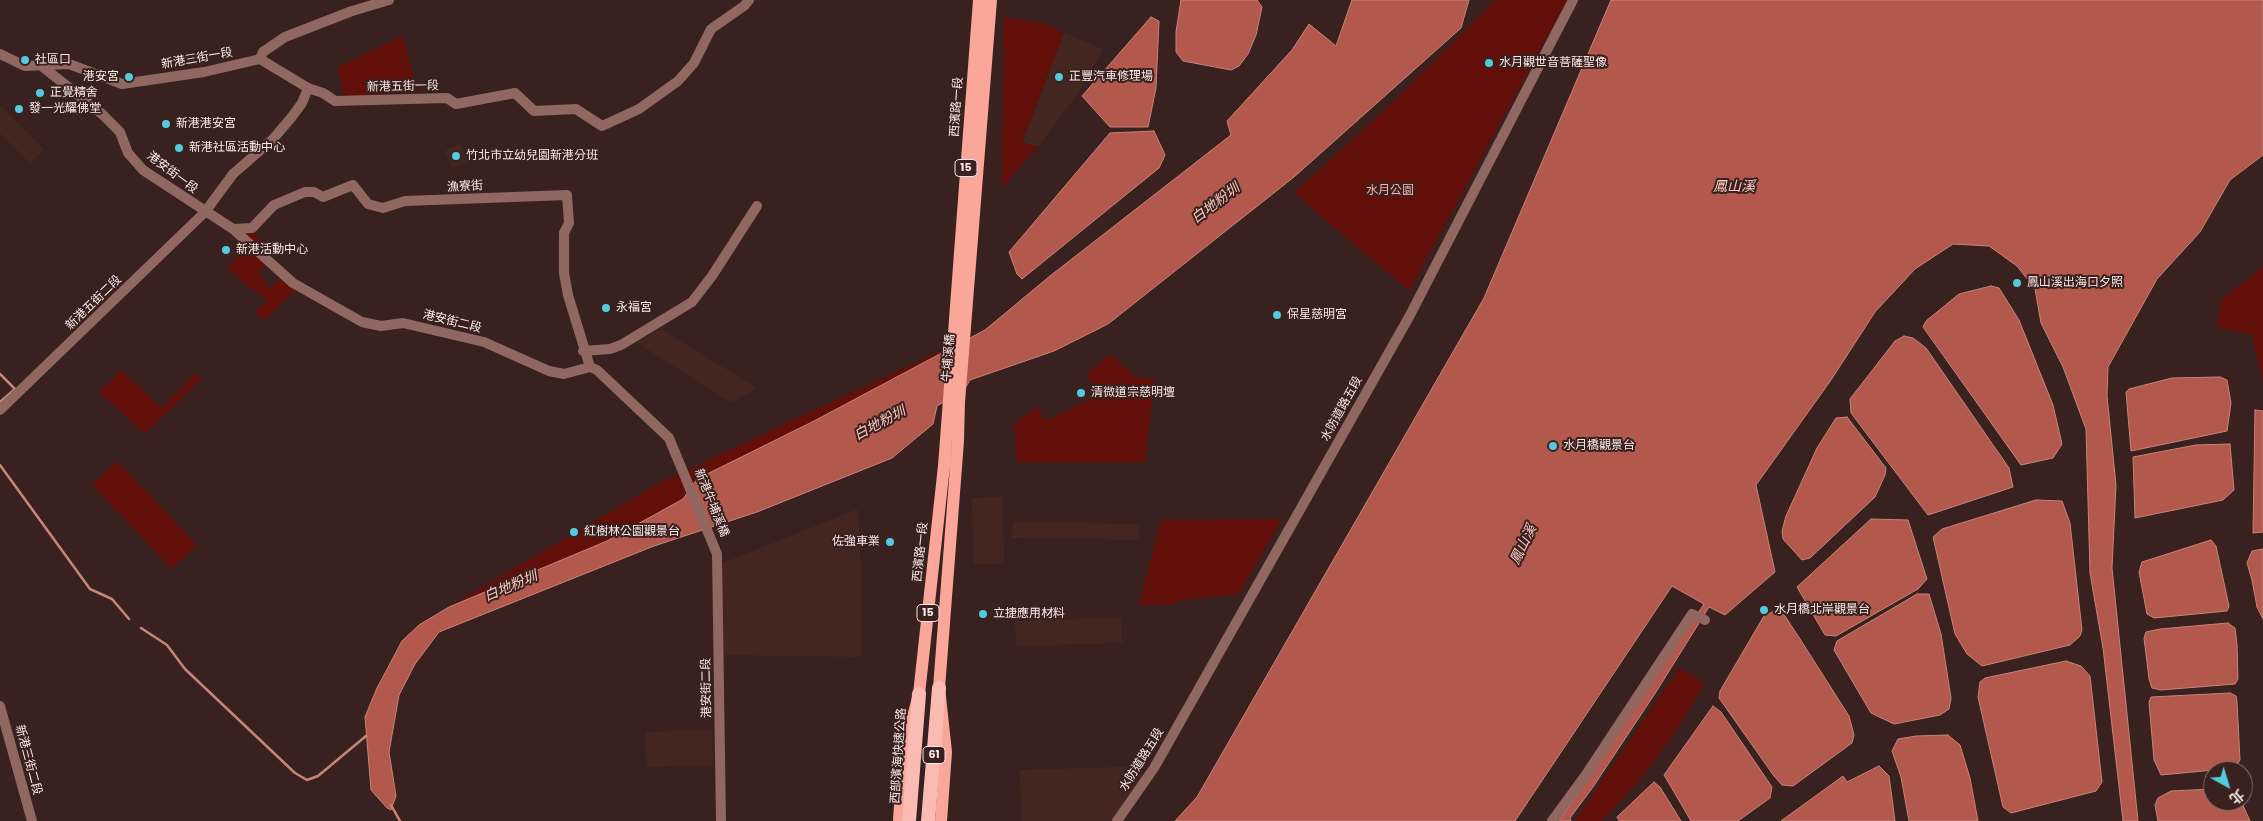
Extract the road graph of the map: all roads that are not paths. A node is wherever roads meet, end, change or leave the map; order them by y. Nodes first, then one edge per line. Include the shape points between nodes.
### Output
1 (389, 0) edge
2 (749, 0) edge
3 (979, 0) edge
4 (991, 0) edge
5 (1573, 0) edge
6 (0, 54) edge
7 (260, 59) junction
8 (43, 67) junction
9 (308, 88) junction
10 (758, 206) dead end
11 (205, 212) junction
12 (233, 229) junction
13 (967, 316) joint
14 (952, 336) joint
15 (583, 351) junction
16 (590, 367) junction
17 (954, 402) junction
18 (0, 410) edge
19 (717, 554) joint
20 (1705, 620) dead end
21 (939, 688) junction
22 (919, 694) junction
23 (0, 706) edge
24 (32, 821) edge
25 (721, 821) edge
26 (899, 821) edge
27 (909, 821) edge
28 (928, 821) edge
29 (941, 821) edge
30 (1117, 821) edge
31 (1552, 821) edge

1 - 7 street via 352,10 285,37 263,52
2 - 9 street, 新港五街一段 via 711,29 694,63 678,81 640,109 602,126 576,109 534,112 514,93 456,104 447,98 335,101
3 - 14 main road, 西濱路一段 / 15
4 - 13 main road, 西濱路一段 / 15
5 - 30 street, 水防道路五段 via 1409,317 1154,768
6 - 8 street, 新港三街一段 via 26,66
7 - 8 street, 新港三街一段 via 204,72 122,84 69,64
7 - 9 street
8 - 11 street, 港安街一段 via 120,132 128,153 143,170
9 - 11 street via 291,118 234,174
10 - 15 street via 692,302 621,345
11 - 12 street, 港安街二段
11 - 18 street, 新港五街二段
12 - 15 street, 漁寮街 via 252,228 274,205 305,192 323,197 353,185 368,204 383,208 405,201 567,196 570,223 564,233 564,272
12 - 16 street, 港安街二段 via 293,283 362,322 381,326 403,323 484,342 549,371 564,374
13 - 17 main road, 牛埔溪橋 / 15
14 - 17 main road, 牛埔溪橋 / 15
15 - 16 street, 漁寮街
16 - 19 street, 新港牛埔溪橋 via 669,438
17 - 21 main road, 15 via 958,442
17 - 22 main road, 西濱路一段 / 15
19 - 25 street, 港安街二段
20 - 31 street via 1692,614
21 - 28 highway, 61
21 - 29 main road, 15 via 946,752
22 - 26 main road, 西濱路一段 / 15 via 903,756
22 - 27 highway, 西部濱海快速公路 / 61
23 - 24 street, 新港三街二段

